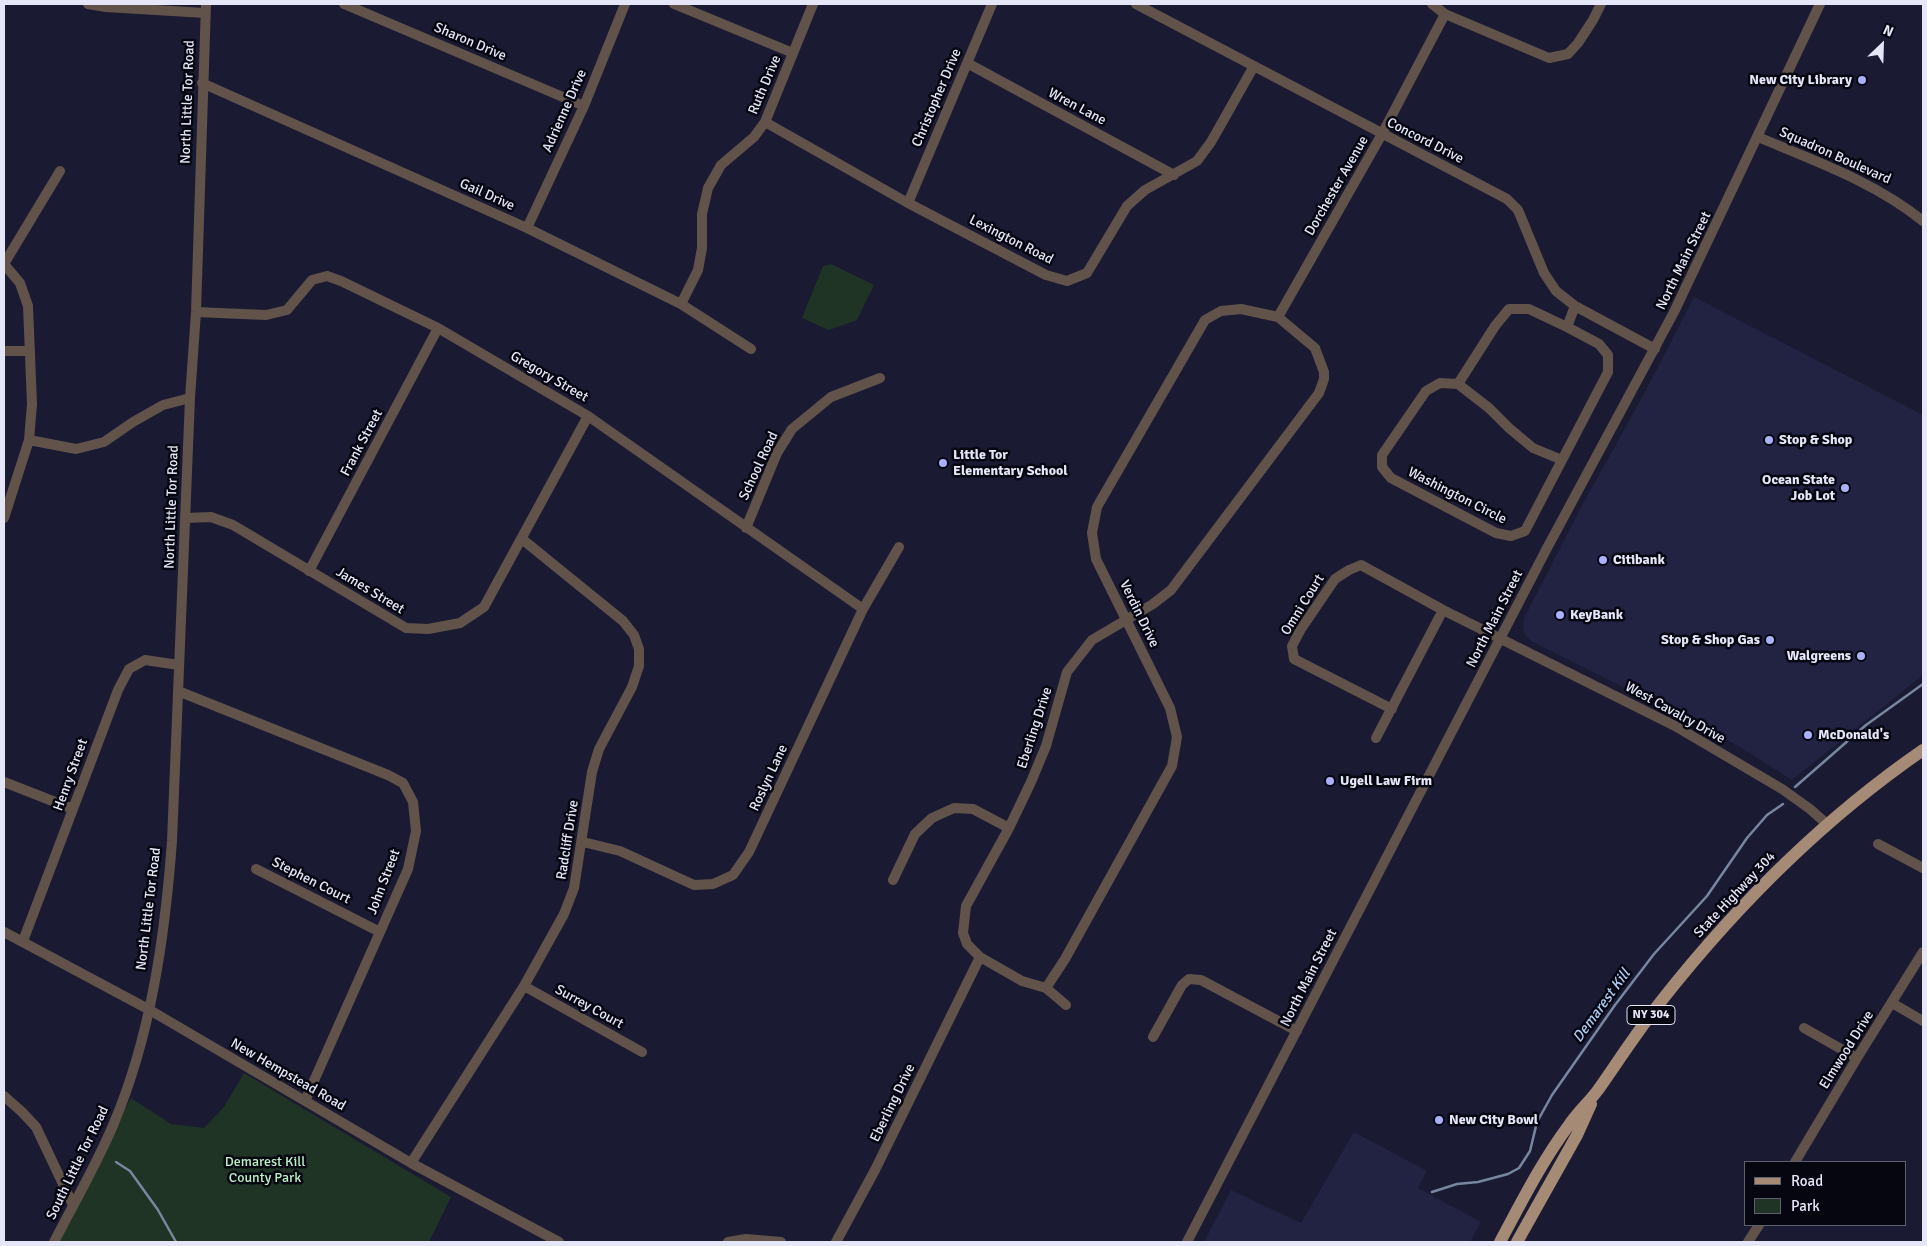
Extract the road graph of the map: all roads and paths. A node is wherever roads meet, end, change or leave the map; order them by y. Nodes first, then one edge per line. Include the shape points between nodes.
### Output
1 (88, 4) edge
2 (344, 4) edge
3 (625, 4) edge
4 (674, 4) edge
5 (812, 4) edge
6 (992, 4) edge
7 (1136, 4) edge
8 (1432, 4) edge
9 (1601, 4) edge
10 (1820, 4) edge
11 (205, 8) edge
12 (1445, 14) junction
13 (793, 53) junction
14 (967, 63) junction
15 (1254, 66) junction
16 (202, 82) junction
17 (584, 106) junction
18 (765, 122) junction
19 (1382, 134) junction
20 (1758, 137) junction
21 (60, 171) dead end
22 (1174, 175) junction
23 (908, 203) junction
24 (1923, 221) edge
25 (527, 228) junction
26 (4, 264) edge
27 (681, 304) junction
28 (1575, 306) junction
29 (196, 312) junction
30 (1278, 317) junction
31 (1567, 327) junction
32 (438, 328) junction
33 (1655, 348) junction
34 (751, 349) dead end
35 (4, 351) edge
36 (30, 351) junction
37 (880, 378) dead end
38 (1458, 384) junction
39 (190, 398) junction
40 (588, 416) junction
41 (30, 440) junction
42 (1562, 460) junction
43 (4, 518) edge
44 (185, 518) junction
45 (746, 528) junction
46 (522, 539) junction
47 (899, 547) dead end
48 (309, 571) junction
49 (863, 609) junction
50 (1443, 610) junction
51 (1127, 620) junction
52 (1501, 638) junction
53 (179, 665) junction
54 (178, 691) junction
55 (1392, 709) junction
56 (1376, 738) dead end
57 (1923, 750) edge
58 (4, 782) edge
59 (73, 809) junction
60 (1828, 824) junction
61 (1009, 828) junction
62 (582, 842) junction
63 (1878, 844) dead end
64 (1923, 868) edge
65 (256, 869) dead end
66 (893, 880) dead end
67 (4, 932) edge
68 (380, 932) junction
69 (23, 941) junction
70 (1923, 952) edge
71 (980, 957) junction
72 (524, 986) junction
73 (1046, 988) junction
74 (1892, 1003) junction
75 (1066, 1005) dead end
76 (148, 1009) junction
77 (1923, 1021) edge
78 (1804, 1028) dead end
79 (1297, 1031) junction
80 (1153, 1037) dead end
81 (642, 1052) dead end
82 (1857, 1058) junction
83 (1597, 1090) junction
84 (4, 1096) edge
85 (305, 1101) junction
86 (1796, 1161) edge
87 (411, 1163) junction
88 (73, 1205) junction
89 (1758, 1226) edge
90 (54, 1242) edge
91 (559, 1242) edge
92 (728, 1242) edge
93 (781, 1242) edge
94 (836, 1242) edge
95 (1187, 1242) edge
96 (1500, 1242) edge
97 (1517, 1242) edge
98 (1748, 1242) edge

1 - 11 street
2 - 17 street, Sharon Drive
3 - 17 street, Adrienne Drive
4 - 13 street
5 - 13 street, Ruth Drive
6 - 14 street, Christopher Drive
7 - 15 street, Concord Drive
8 - 12 street
9 - 12 street via 1594,20 1568,54 1549,58
10 - 20 street, North Main Street
11 - 16 street, North Little Tor Road
12 - 19 street, Dorchester Avenue
13 - 18 street, Ruth Drive
14 - 22 street, Wren Lane
14 - 23 street, Christopher Drive
15 - 19 street, Concord Drive
15 - 22 street, Lexington Road via 1198,162
16 - 25 street, Gail Drive
16 - 29 street, North Little Tor Road
17 - 25 street, Adrienne Drive
18 - 23 street, Lexington Road
18 - 27 street, Ruth Drive via 754,137 720,165 708,188 702,214 698,270
19 - 28 street, Concord Drive via 1507,199 1518,210 1544,274 1556,291
19 - 30 street, Dorchester Avenue
20 - 24 street, Squadron Boulevard via 1873,187
20 - 33 street, North Main Street
21 - 26 street
22 - 23 street, Lexington Road via 1145,190 1127,206 1087,273 1067,281 1046,275
25 - 27 street, Gail Drive
26 - 36 street via 20,283 28,306
27 - 34 street, Gail Drive
28 - 31 street
28 - 33 street, Concord Drive
29 - 32 street, Gregory Street via 266,315 287,310 312,280 328,276
29 - 39 street, North Little Tor Road
30 - 51 street, Eberling Drive via 1315,348 1324,372 1319,393 1171,590
30 - 51 street, Verdin Drive via 1241,309 1221,311 1205,320 1097,507 1092,533 1096,559
31 - 38 street, Washington Circle via 1528,309 1508,309
31 - 42 street, Washington Circle via 1599,344 1608,355 1608,372
32 - 40 street, Gregory Street
32 - 48 street, Frank Street
33 - 52 street, North Main Street
35 - 36 street
36 - 41 street
37 - 45 street, School Road via 831,397 792,429 777,453
38 - 42 street via 1490,408 1533,448
38 - 42 street, Washington Circle via 1440,383 1426,391 1382,455 1382,467 1391,478 1496,533 1511,536 1525,531
39 - 41 street via 163,405 104,442 76,449
39 - 44 street, North Little Tor Road
40 - 45 street, Gregory Street
40 - 46 street, James Street
41 - 43 street
44 - 48 street, James Street via 211,517 233,525
44 - 53 street, North Little Tor Road
45 - 49 street, Gregory Street
46 - 48 street, James Street via 484,607 460,624 428,629 406,628
46 - 62 street, Radcliff Drive via 622,621 634,635 639,649 639,666 632,687 599,749 592,772
47 - 49 street, Roslyn Lane
49 - 62 street, Roslyn Lane via 749,852 733,874 713,884 694,885 620,851
50 - 52 street, Omni Court
50 - 55 street
50 - 55 street, Omni Court via 1361,565 1336,578 1292,646 1294,659
51 - 61 street, Eberling Drive via 1092,640 1067,672 1046,746
51 - 73 street, Verdin Drive via 1170,708 1178,737 1172,766
52 - 60 street, West Cavalry Drive via 1675,726 1782,789
52 - 79 street, North Main Street
53 - 54 street, North Little Tor Road
53 - 59 street, Henry Street via 145,660 129,669
54 - 68 street, John Street via 403,783 413,802 416,831 408,869
54 - 76 street, North Little Tor Road via 168,896
55 - 56 street
57 - 60 main road, State Highway 304 / NY 304
58 - 59 street
59 - 69 street, Henry Street
60 - 83 main road, State Highway 304 / NY 304 via 1771,877 1709,943
61 - 66 street via 972,810 954,808 932,818 915,834
61 - 71 street, Eberling Drive via 966,906 962,933 967,944
62 - 72 street, Radcliff Drive via 574,888 564,914
63 - 64 street
65 - 68 street, Stephen Court
67 - 69 street, New Hempstead Road
68 - 85 street, John Street
69 - 76 street, New Hempstead Road
70 - 74 street, Elmwood Drive
71 - 73 street via 1022,981
71 - 94 street, Eberling Drive
72 - 81 street, Surrey Court
72 - 87 street, Radcliff Drive
73 - 75 street
74 - 77 street
74 - 82 street, Elmwood Drive
76 - 85 street, New Hempstead Road
76 - 88 street, South Little Tor Road via 129,1083 97,1161
78 - 82 street
79 - 80 street via 1201,980 1189,979 1182,985
79 - 95 street, North Main Street
82 - 86 street, Elmwood Drive
83 - 96 main road, State Highway 304 / NY 304 via 1565,1130
83 - 97 main road, State Highway 304 / NY 304 via 1577,1135
84 - 88 street via 36,1127
85 - 87 street, New Hempstead Road
87 - 91 street, New Hempstead Road
88 - 90 street, South Little Tor Road
89 - 98 street
92 - 93 street via 746,1239

